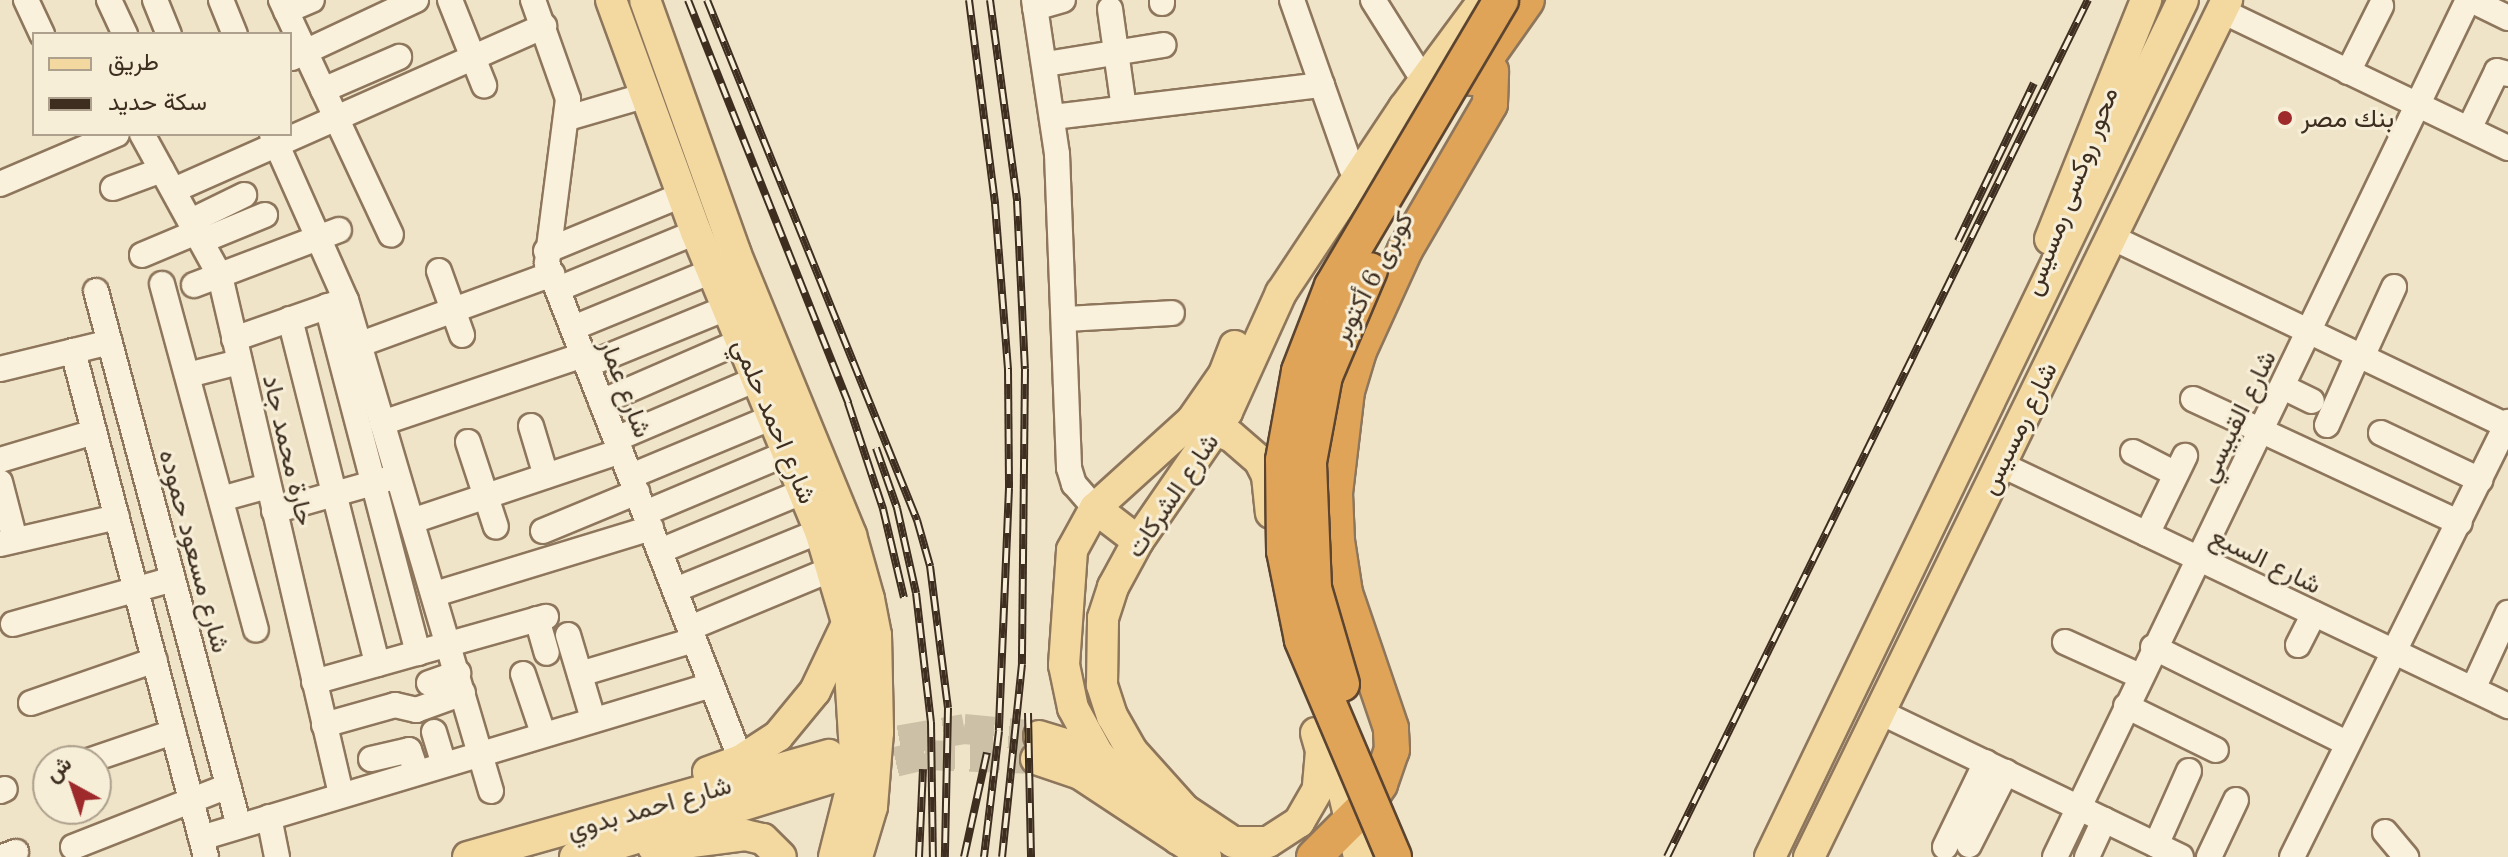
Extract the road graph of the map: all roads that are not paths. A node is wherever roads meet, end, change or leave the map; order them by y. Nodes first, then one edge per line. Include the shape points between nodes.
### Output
1 (26, 0) edge
2 (109, 0) edge
3 (155, 0) edge
4 (221, 0) edge
5 (312, 0) edge
6 (450, 0) edge
7 (533, 0) edge
8 (611, 0) edge
9 (645, 0) edge
10 (1063, 0) edge
11 (1292, 0) edge
12 (1373, 0) edge
13 (1470, 0) edge
14 (1484, 0) edge
15 (1501, 0) edge
16 (1518, 0) edge
17 (1527, 0) edge
18 (1539, 0) edge
19 (2146, 0) edge
20 (2183, 0) edge
21 (2469, 0) edge
22 (400, 3) edge
23 (1035, 4) edge
24 (283, 5) edge
25 (2224, 5) edge
26 (2381, 6) dead end
27 (1110, 9) dead end
28 (2508, 18) edge
29 (544, 26) junction
30 (41, 32) edge
31 (124, 32) edge
32 (168, 32) edge
33 (234, 32) edge
34 (291, 32) edge
35 (292, 36) edge
36 (1163, 45) dead end
37 (1117, 53) junction
38 (298, 56) edge
39 (399, 57) dead end
40 (473, 58) junction
41 (1046, 64) junction
42 (1478, 64) junction
43 (1417, 70) junction
44 (2348, 72) junction
45 (2508, 74) edge
46 (484, 85) dead end
47 (1322, 85) junction
48 (323, 90) junction
49 (643, 96) junction
50 (2417, 103) junction
51 (1124, 108) junction
52 (1053, 117) junction
53 (1398, 117) junction
54 (568, 118) junction
55 (336, 119) junction
56 (2469, 129) junction
57 (292, 133) edge
58 (143, 136) edge
59 (91, 139) edge
60 (274, 139) edge
61 (2508, 148) edge
62 (1351, 168) junction
63 (168, 180) junction
64 (0, 184) edge
65 (113, 188) dead end
66 (244, 195) dead end
67 (682, 195) junction
68 (265, 215) dead end
69 (199, 230) junction
70 (696, 232) junction
71 (329, 234) junction
72 (391, 235) dead end
73 (2111, 237) junction
74 (142, 255) dead end
75 (719, 262) junction
76 (439, 271) dead end
77 (552, 271) junction
78 (220, 276) junction
79 (162, 284) dead end
80 (194, 285) dead end
81 (2394, 287) dead end
82 (96, 291) dead end
83 (336, 303) junction
84 (727, 308) junction
85 (454, 310) junction
86 (1172, 313) dead end
87 (290, 319) junction
88 (1065, 319) junction
89 (573, 328) junction
90 (2309, 331) junction
91 (462, 335) dead end
92 (741, 341) junction
93 (110, 342) junction
94 (358, 345) junction
95 (237, 350) junction
96 (73, 351) junction
97 (2360, 356) junction
98 (585, 360) junction
99 (0, 369) edge
100 (188, 375) junction
101 (757, 379) junction
102 (1999, 383) junction
103 (2283, 387) junction
104 (2193, 399) dead end
105 (2312, 401) dead end
106 (601, 402) junction
107 (773, 417) junction
108 (382, 423) junction
109 (2507, 424) edge
110 (1203, 425) junction
111 (2327, 425) dead end
112 (531, 426) dead end
113 (2263, 431) junction
114 (94, 432) junction
115 (2381, 433) dead end
116 (468, 442) dead end
117 (618, 445) junction
118 (2133, 452) dead end
119 (788, 453) junction
120 (0, 460) edge
121 (2000, 464) junction
122 (398, 476) junction
123 (546, 476) junction
124 (2480, 480) junction
125 (0, 482) edge
126 (373, 483) junction
127 (268, 486) junction
128 (804, 491) junction
129 (335, 494) junction
130 (486, 496) junction
131 (221, 499) junction
132 (1095, 508) junction
133 (274, 511) junction
134 (645, 512) junction
135 (117, 517) junction
136 (412, 521) junction
137 (2460, 523) junction
138 (496, 527) dead end
139 (543, 531) dead end
140 (820, 531) junction
141 (2147, 534) junction
142 (1138, 541) junction
143 (8, 542) edge
144 (2197, 558) junction
145 (832, 569) junction
146 (173, 579) junction
147 (136, 589) junction
148 (675, 590) junction
149 (435, 594) junction
150 (2508, 613) edge
151 (2314, 614) junction
152 (847, 622) junction
153 (13, 624) dead end
154 (256, 629) dead end
155 (692, 634) junction
156 (568, 635) dead end
157 (2065, 642) dead end
158 (450, 644) junction
159 (2298, 645) dead end
160 (2153, 647) junction
161 (2394, 652) junction
162 (418, 653) junction
163 (547, 653) dead end
164 (155, 660) junction
165 (377, 664) junction
166 (523, 674) dead end
167 (580, 674) junction
168 (2140, 676) junction
169 (314, 682) junction
170 (429, 683) dead end
171 (461, 683) junction
172 (712, 685) junction
173 (2473, 689) junction
174 (31, 703) dead end
175 (2126, 706) junction
176 (2508, 706) edge
177 (1880, 712) junction
178 (593, 719) junction
179 (324, 725) junction
180 (173, 732) junction
181 (434, 732) dead end
182 (543, 733) junction
183 (1316, 733) joint
184 (2346, 743) junction
185 (2216, 750) dead end
186 (479, 751) junction
187 (112, 753) edge
188 (1098, 754) junction
189 (371, 759) dead end
190 (741, 760) junction
191 (443, 762) junction
192 (832, 766) tunnel mouth
193 (1996, 767) junction
194 (416, 770) junction
195 (2189, 771) dead end
196 (228, 786) junction
197 (491, 791) dead end
198 (341, 794) junction
199 (2236, 800) dead end
200 (191, 801) junction
201 (2079, 808) junction
202 (269, 817) junction
203 (2104, 820) junction
204 (1354, 821) junction
205 (239, 826) junction
206 (2385, 832) dead end
207 (1178, 839) junction
208 (582, 845) edge
209 (1957, 846) dead end
210 (73, 847) dead end
211 (204, 847) edge
212 (2149, 848) edge
213 (640, 853) edge
214 (277, 857) edge
215 (468, 857) edge
216 (781, 857) edge
217 (834, 857) edge
218 (857, 857) edge
219 (1206, 857) edge
220 (1314, 857) edge
221 (1359, 857) edge
222 (1394, 857) edge
223 (1409, 857) edge
224 (1416, 857) edge
225 (1770, 857) edge
226 (1809, 857) edge
227 (2055, 857) edge
228 (2087, 857) edge
229 (2181, 857) edge
230 (2209, 857) edge
231 (2292, 857) edge
232 (2406, 857) edge

1 - 30 street
2 - 31 street
3 - 32 street
4 - 33 street
5 - 24 street
6 - 40 street
7 - 29 street
8 - 49 main road, شارع احمد حلمي
9 - 75 main road, شارع احمد حلمي
10 - 23 street
11 - 47 street
12 - 43 street
13 - 43 main road, شارع الشركات
14 - 53 main road, شارع الشركات
15 - 42 highway, كوبرى 6 أكتوبر, bridge
16 - 53 main road via 1448,97 1420,114
17 - 223 highway via 1465,89 1372,243 1328,335 1305,409 1295,486 1301,570 1326,660
18 - 42 highway, كوبرى 6 أكتوبر
19 - 102 main road, محور روكسى رمسيس via 2067,191
20 - 102 main road, شارع رمسيس
21 - 28 street
21 - 50 street, شارع القبيسي
22 - 38 street
23 - 41 street
24 - 34 street
25 - 44 street
25 - 73 main road, شارع رمسيس
26 - 44 street
27 - 37 street
29 - 40 street
29 - 54 street via 566,80
35 - 38 street
36 - 37 street
37 - 41 street
37 - 51 street
38 - 48 street
39 - 48 street
40 - 46 street
40 - 55 street
41 - 52 street
42 - 183 highway via 1452,63 1428,88 1328,246 1297,312 1271,388 1260,483 1262,544 1275,617
42 - 204 highway via 1490,104 1405,250 1359,351 1339,443 1335,493 1345,593 1391,728 1389,765
42 - 222 highway, كوبرى 6 أكتوبر, bridge via 1332,286 1299,371 1283,460 1284,551 1302,640
42 - 224 highway, كوبرى 6 أكتوبر, bridge via 1357,295 1325,376 1309,462 1308,546 1327,639
43 - 62 main road, شارع الشركات
44 - 50 street
45 - 56 street via 2497,71
47 - 51 street
47 - 62 street
48 - 55 street
49 - 54 street
49 - 67 main road, شارع احمد حلمي
50 - 56 street
50 - 90 street, شارع القبيسي
51 - 52 street
52 - 88 street
53 - 110 main road, شارع الشركات via 1281,293 1232,402
54 - 77 street
55 - 57 street
55 - 72 street
56 - 61 street
58 - 63 street, حارة محمد جاد
59 - 64 street
60 - 63 street
60 - 71 street
62 - 110 main road, شارع الشركات via 1261,288
63 - 65 street
63 - 69 street, حارة محمد جاد
66 - 69 street
67 - 70 main road, شارع احمد حلمي
67 - 77 street
68 - 69 street
69 - 74 street
69 - 78 street, حارة محمد جاد
70 - 75 main road, شارع احمد حلمي
70 - 77 street
71 - 78 street
71 - 83 street
73 - 90 street
73 - 121 main road, شارع رمسيس
75 - 84 main road, شارع احمد حلمي
75 - 89 street
75 - 218 main road, شارع احمد حلمي via 851,535 869,599 876,635 878,747 872,807
76 - 85 street
77 - 85 street
77 - 89 street, شارع عمار
78 - 80 street
78 - 95 street, حارة محمد جاد
79 - 100 street
81 - 97 street
82 - 93 street, شارع مسعود حموده
83 - 87 street
83 - 94 street
83 - 126 street
84 - 92 main road, شارع احمد حلمي
84 - 98 street
85 - 91 street
85 - 94 street
86 - 88 street
87 - 95 street
87 - 129 street
88 - 132 street via 1069,468 1074,484
89 - 98 street, شارع عمار
90 - 97 street
90 - 103 street, شارع القبيسي
92 - 101 main road, شارع احمد حلمي
92 - 106 street
93 - 96 street
93 - 146 street, شارع مسعود حموده
94 - 108 street
95 - 100 street
95 - 127 street, حارة محمد جاد
96 - 99 street
96 - 114 street
97 - 109 street
97 - 111 street
98 - 106 street, شارع عمار
98 - 108 street
100 - 131 street
101 - 107 main road, شارع احمد حلمي
101 - 117 street
102 - 225 main road, شارع رمسيس
103 - 105 street
103 - 113 street, شارع القبيسي
104 - 113 street
106 - 117 street, شارع عمار
107 - 119 main road, شارع احمد حلمي
107 - 134 street
108 - 122 street
109 - 124 street
110 - 132 main road, شارع الشركات
110 - 142 main road, شارع الشركات
110 - 204 main road via 1247,446 1267,476 1284,606
112 - 123 street
113 - 137 street
113 - 144 street, شارع القبيسي
114 - 120 street
114 - 135 street
115 - 124 street
116 - 130 street
117 - 123 street
117 - 134 street, شارع عمار
118 - 141 street via 2180,465
119 - 128 main road, شارع احمد حلمي
119 - 134 street
121 - 141 street, شارع السبع
121 - 177 main road, شارع رمسيس
122 - 126 street
122 - 136 street
123 - 130 street
124 - 137 street
125 - 143 street
126 - 129 street
126 - 162 street
127 - 131 street
127 - 133 street, حارة محمد جاد
128 - 134 street
128 - 140 main road, شارع احمد حلمي
129 - 133 street
129 - 165 street
130 - 136 street
130 - 138 street
131 - 154 street
132 - 142 main road
132 - 188 main road, شارع الشركات via 1072,550 1064,665 1073,708
133 - 169 street, حارة محمد جاد
134 - 139 street
134 - 148 street, شارع عمار
134 - 149 street
135 - 143 street
135 - 147 street
136 - 149 street
137 - 161 street
140 - 145 main road, شارع احمد حلمي
140 - 148 street
141 - 144 street, شارع السبع
142 - 183 main road, شارع الشركات via 1113,587 1099,651 1112,716 1156,782 1185,810 1233,842 1268,842 1299,822 1318,789
144 - 151 street, شارع السبع
144 - 160 street, شارع القبيسي
145 - 152 main road, شارع احمد حلمي
145 - 155 street
146 - 147 street
146 - 196 street, شارع مسعود حموده
147 - 153 street
147 - 164 street
148 - 155 street, شارع عمار
149 - 158 street
150 - 173 street
151 - 159 street
151 - 161 street, شارع السبع
152 - 190 main road via 832,661 797,715 778,736
152 - 217 main road, شارع احمد حلمي via 856,770
155 - 167 street
155 - 172 street, شارع عمار
156 - 167 street
157 - 168 street
158 - 162 street
158 - 163 street via 542,618
158 - 171 street
160 - 168 street, شارع القبيسي
160 - 184 street
161 - 173 street, شارع السبع
161 - 184 street
162 - 165 street
164 - 174 street
164 - 180 street
165 - 169 street
166 - 182 street
167 - 178 street
168 - 175 street, شارع القبيسي
169 - 179 street, حارة محمد جاد
170 - 171 street
171 - 179 street via 416,710 395,705
171 - 186 street
172 - 178 street
172 - 190 street, شارع عمار
173 - 176 street, شارع السبع
175 - 185 street
175 - 201 street, شارع القبيسي
177 - 193 street
177 - 226 main road, شارع رمسيس
178 - 182 street
179 - 198 street, حارة محمد جاد
180 - 187 street
180 - 200 street
181 - 191 street
182 - 186 street
184 - 231 street
186 - 191 street
186 - 197 street
188 - 207 main road, شارع الشركات
188 - 207 main road via 1037,748
189 - 194 street via 409,750
190 - 208 main road via 593,813
191 - 194 street
192 - 208 main road, شارع احمد بدوي
193 - 201 street
193 - 209 street
194 - 198 street
195 - 212 street
196 - 200 street
196 - 205 street, شارع مسعود حموده
198 - 202 street
199 - 230 street
200 - 210 street
200 - 211 street
201 - 203 street
201 - 227 street, شارع القبيسي
202 - 205 street
202 - 214 street
203 - 212 street
203 - 228 street
204 - 220 highway
204 - 221 main road
205 - 211 street
206 - 232 street
207 - 219 main road
208 - 213 main road
208 - 215 main road, شارع احمد بدوي
212 - 229 street
213 - 216 main road via 745,835 763,839

